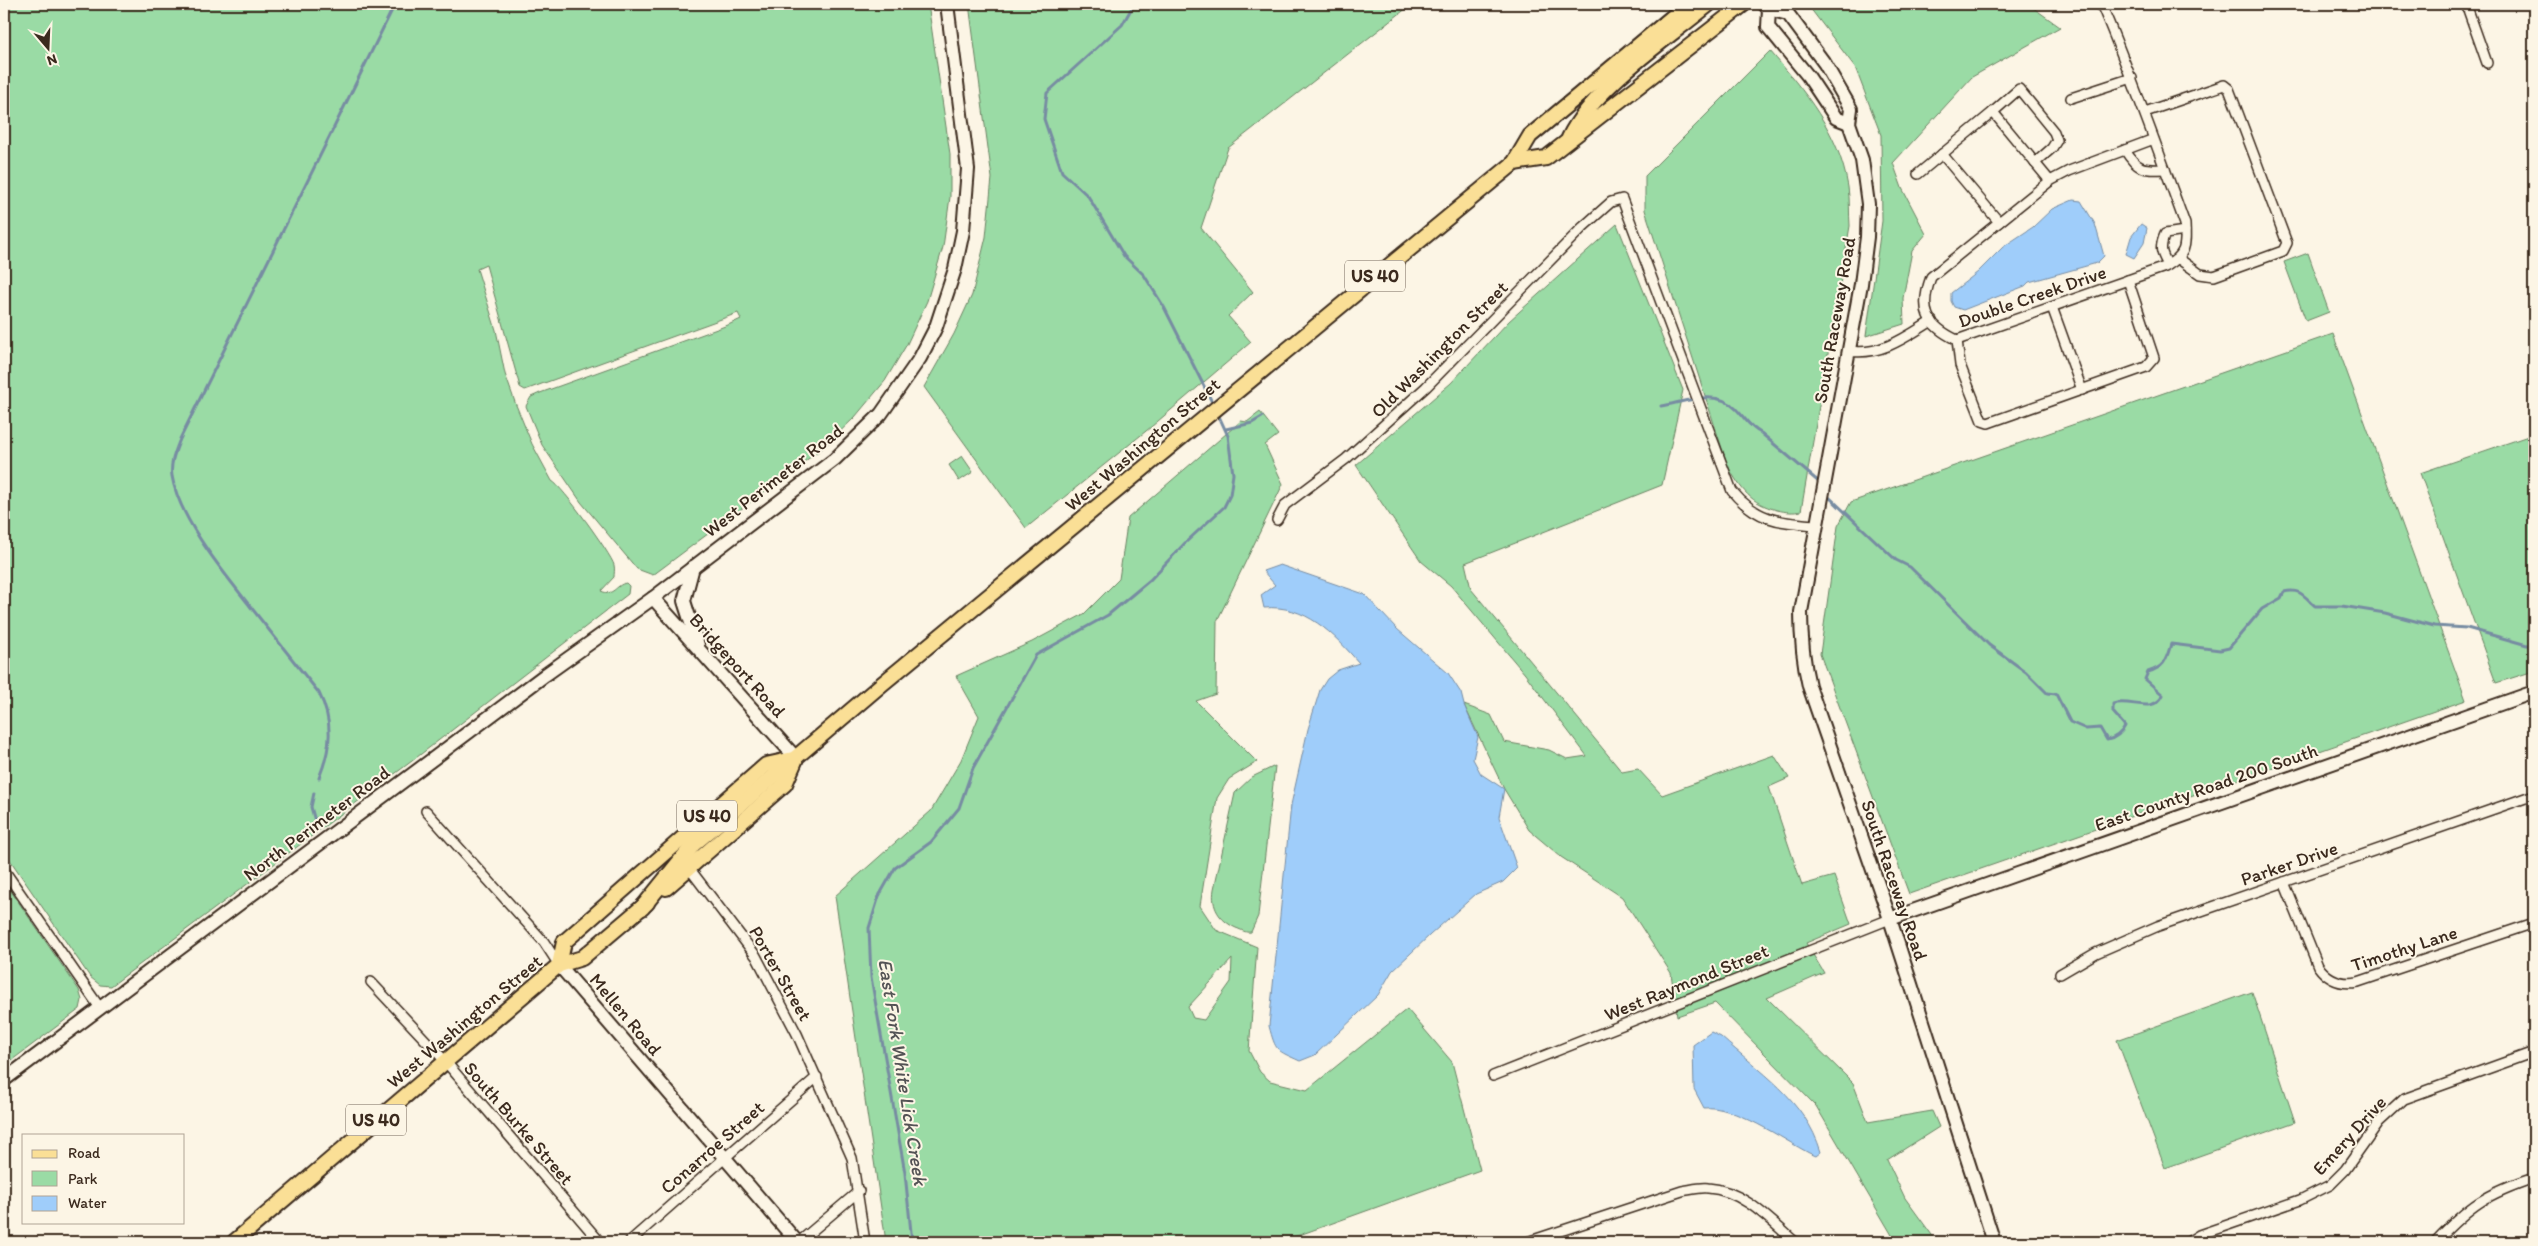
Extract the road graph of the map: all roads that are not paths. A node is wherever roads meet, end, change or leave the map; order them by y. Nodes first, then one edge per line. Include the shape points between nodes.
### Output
1 (947, 4) edge
2 (1688, 4) edge
3 (1709, 4) edge
4 (1744, 4) edge
5 (2101, 4) edge
6 (2466, 4) edge
7 (1766, 6) edge
8 (2487, 63) dead end
9 (2132, 78) junction
10 (2071, 98) dead end
11 (1994, 112) junction
12 (2145, 112) junction
13 (1849, 123) junction
14 (2154, 139) junction
15 (1567, 141) junction
16 (2125, 150) junction
17 (1942, 154) junction
18 (1514, 163) junction
19 (2035, 163) junction
20 (2165, 169) junction
21 (1918, 174) dead end
22 (2050, 181) junction
23 (1999, 222) junction
24 (2185, 231) junction
25 (2179, 259) junction
26 (2168, 265) junction
27 (2128, 280) junction
28 (2052, 307) junction
29 (1932, 321) junction
30 (1957, 340) junction
31 (1849, 351) junction
32 (2082, 390) junction
33 (1277, 520) dead end
34 (1815, 525) junction
35 (693, 567) junction
36 (653, 598) junction
37 (701, 652) junction
38 (2534, 692) edge
39 (796, 758) junction
40 (2534, 795) edge
41 (426, 811) dead end
42 (689, 868) junction
43 (4, 870) edge
44 (2284, 882) junction
45 (642, 908) junction
46 (1890, 919) junction
47 (2534, 923) edge
48 (559, 964) junction
49 (2060, 974) dead end
50 (371, 982) dead end
51 (100, 1008) junction
52 (2534, 1052) edge
53 (445, 1061) junction
54 (1494, 1076) dead end
55 (817, 1077) junction
56 (4, 1080) edge
57 (724, 1158) junction
58 (2534, 1178) edge
59 (859, 1191) junction
60 (1790, 1241) edge
61 (234, 1242) edge
62 (600, 1242) edge
63 (629, 1242) edge
64 (798, 1242) edge
65 (865, 1242) edge
66 (1527, 1242) edge
67 (1994, 1242) edge
68 (2188, 1242) edge
69 (2436, 1242) edge

1 - 35 street, West Perimeter Road via 968,168 963,230 955,269 936,327 900,388 856,440
2 - 18 main road, West Washington Street / US 40 via 1530,136
3 - 15 main road via 1614,82 1578,120
4 - 15 main road
5 - 9 street
6 - 8 street
7 - 13 street, South Raceway Road via 1768,27 1808,76 1836,118
7 - 13 street, South Raceway Road via 1788,14 1825,64 1851,109
9 - 10 street
9 - 12 street
11 - 17 street
11 - 19 street
11 - 19 street via 2019,89 2048,124 2056,140
12 - 14 street
12 - 25 street via 2224,84 2230,89 2287,244 2283,251 2214,276 2200,274
13 - 31 street, South Raceway Road via 1862,160 1868,222
14 - 16 street, Double Creek Drive
14 - 20 street
15 - 18 main road via 1546,158
16 - 20 street via 2134,165 2148,170
16 - 22 street, Double Creek Drive
17 - 21 street
17 - 23 street
18 - 39 main road, West Washington Street / US 40 via 1236,390
19 - 22 street
20 - 24 street
22 - 23 street, Double Creek Drive
23 - 29 street, Double Creek Drive via 1931,277 1924,297
24 - 25 street via 2186,242
24 - 26 street via 2165,234 2160,246
25 - 26 street, Double Creek Drive
26 - 27 street, Double Creek Drive
27 - 28 street, Double Creek Drive
27 - 32 street via 2154,358 2146,367
28 - 30 street, Double Creek Drive
28 - 32 street
29 - 30 street, Double Creek Drive via 1939,331
29 - 31 street via 1886,348 1872,352
30 - 32 street via 1960,365 1982,421 1988,423
31 - 34 street, South Raceway Road
33 - 34 street, Old Washington Street via 1284,505 1361,446 1426,387 1610,202 1622,199 1726,481 1740,500 1756,513 1774,521
34 - 46 street, South Raceway Road via 1801,612 1804,667
35 - 36 street, West Perimeter Road
35 - 37 street via 684,601
36 - 37 street, Bridgeport Road
36 - 51 street, North Perimeter Road via 544,675
37 - 39 street, Bridgeport Road
38 - 46 street, East County Road 200 South
39 - 42 main road, West Washington Street / US 40 via 785,784
39 - 45 main road via 693,846
39 - 48 main road, West Washington Street / US 40 via 766,765 633,880 564,942
40 - 44 street, Parker Drive
41 - 48 street, Mellen Road via 544,942
42 - 45 main road, West Washington Street / US 40
42 - 55 street, Porter Street via 756,956
43 - 51 street
44 - 47 street, Timothy Lane via 2318,966 2331,979 2340,982 2358,982
44 - 49 street, Parker Drive via 2158,926 2096,953
45 - 48 main road, West Washington Street / US 40 via 582,958
46 - 54 street, West Raymond Street
46 - 67 street, South Raceway Road
48 - 53 main road, West Washington Street / US 40
48 - 57 street, Mellen Road
50 - 53 street, South Burke Street
51 - 56 street, North Perimeter Road
52 - 68 street, Emery Drive via 2404,1099 2379,1122 2345,1170 2330,1185 2300,1200
53 - 61 main road, West Washington Street / US 40
53 - 62 street, South Burke Street
55 - 57 street, Conarroe Street
55 - 59 street via 847,1145
57 - 63 street, Conarroe Street
57 - 64 street, Mellen Road
58 - 69 street via 2498,1190 2478,1201
59 - 64 street
59 - 65 street
60 - 66 street via 1755,1207 1727,1192 1708,1188 1682,1191

